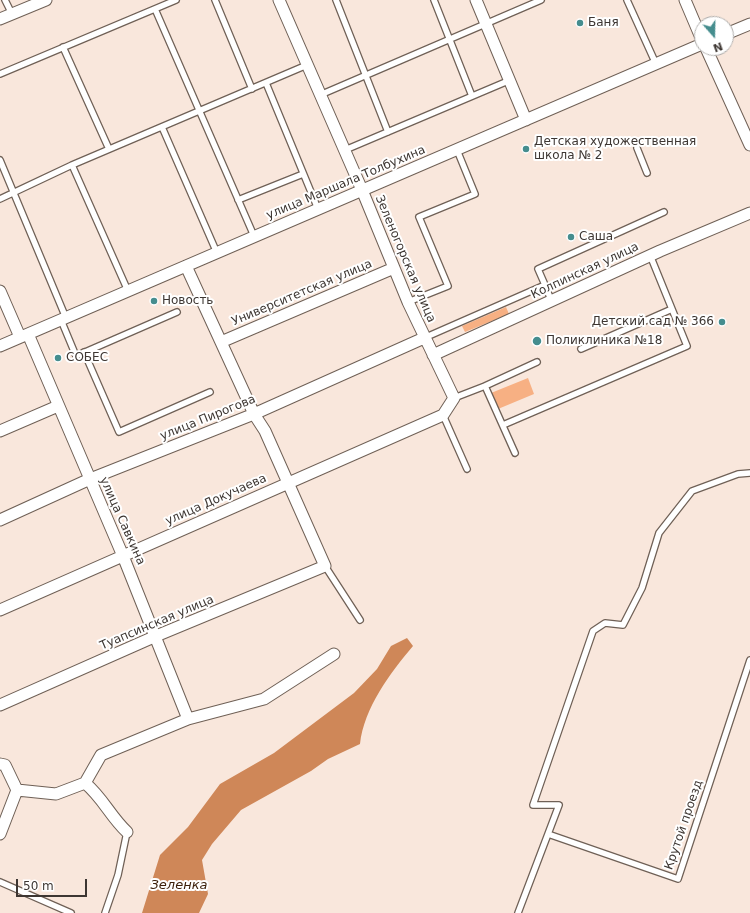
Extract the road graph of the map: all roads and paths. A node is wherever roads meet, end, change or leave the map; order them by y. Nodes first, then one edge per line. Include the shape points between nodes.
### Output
1 (5, 0) edge
2 (46, 0) edge
3 (176, 0) edge
4 (215, 0) edge
5 (279, 0) edge
6 (336, 0) edge
7 (434, 0) edge
8 (476, 0) edge
9 (541, 0) edge
10 (627, 0) edge
11 (685, 0) edge
12 (155, 9) junction
13 (12, 14) junction
14 (0, 19) edge
15 (694, 21) edge
16 (486, 23) junction
17 (750, 24) edge
18 (734, 31) edge
19 (450, 39) junction
20 (63, 47) junction
21 (694, 47) edge
22 (710, 56) edge
23 (656, 64) junction
24 (307, 65) junction
25 (0, 74) edge
26 (366, 75) junction
27 (508, 81) junction
28 (266, 83) junction
29 (252, 89) junction
30 (320, 95) junction
31 (472, 96) junction
32 (199, 112) junction
33 (526, 120) junction
34 (162, 127) junction
35 (388, 132) junction
36 (750, 145) edge
37 (637, 148) dead end
38 (109, 149) junction
39 (345, 150) junction
40 (457, 150) junction
41 (0, 160) edge
42 (72, 165) junction
43 (647, 173) dead end
44 (303, 174) junction
45 (362, 190) junction
46 (13, 193) junction
47 (0, 199) edge
48 (238, 200) junction
49 (318, 209) junction
50 (664, 212) dead end
51 (750, 213) edge
52 (254, 236) junction
53 (217, 253) junction
54 (650, 256) junction
55 (186, 266) junction
56 (394, 268) junction
57 (545, 285) junction
58 (0, 291) edge
59 (128, 291) junction
60 (552, 300) junction
61 (408, 302) junction
62 (672, 309) junction
63 (177, 312) dead end
64 (63, 319) junction
65 (24, 336) junction
66 (424, 338) junction
67 (221, 342) junction
68 (0, 346) edge
69 (581, 349) dead end
70 (84, 352) junction
71 (433, 355) junction
72 (537, 362) dead end
73 (485, 386) junction
74 (210, 392) dead end
75 (454, 398) junction
76 (58, 406) junction
77 (254, 414) junction
78 (443, 415) junction
79 (503, 425) junction
80 (0, 431) edge
81 (515, 453) dead end
82 (467, 469) dead end
83 (750, 474) edge
84 (90, 479) junction
85 (288, 483) junction
86 (0, 520) edge
87 (123, 556) junction
88 (325, 566) junction
89 (0, 610) edge
90 (360, 620) dead end
91 (156, 636) junction
92 (334, 654) dead end
93 (750, 660) edge
94 (0, 705) edge
95 (188, 719) junction
96 (0, 764) edge
97 (85, 783) junction
98 (17, 790) junction
99 (127, 832) joint
100 (0, 834) edge
101 (548, 834) junction
102 (0, 882) edge
103 (71, 913) edge
104 (105, 913) edge
105 (518, 913) edge

1 - 13 lane
2 - 13 street
3 - 12 lane
4 - 29 lane
5 - 24 street, Зеленогорская улица
6 - 26 lane
7 - 19 lane
8 - 16 street
9 - 16 lane
10 - 23 lane
11 - 15 street
12 - 20 lane
12 - 32 lane
13 - 14 street
16 - 19 lane
16 - 27 street
17 - 18 street
19 - 26 lane
19 - 31 lane
20 - 25 lane
20 - 38 lane
21 - 23 street, улица Маршала Толбухина
22 - 36 street
23 - 33 street, улица Маршала Толбухина
24 - 28 lane
24 - 30 street, Зеленогорская улица
26 - 30 lane
26 - 35 lane
27 - 31 lane
27 - 33 street
28 - 29 lane
28 - 44 lane
29 - 32 lane
30 - 39 street, Зеленогорская улица
31 - 35 lane
32 - 34 lane
32 - 48 lane
33 - 40 street, улица Маршала Толбухина
34 - 38 lane
34 - 53 lane
35 - 39 lane
37 - 43 lane
38 - 42 lane
39 - 45 street, Зеленогорская улица
40 - 45 street, улица Маршала Толбухина
40 - 61 lane via 475,194 419,217 448,286
41 - 46 lane
42 - 46 lane
42 - 59 lane
44 - 48 lane
44 - 49 lane
45 - 49 street, улица Маршала Толбухина
45 - 56 street, Зеленогорская улица
46 - 47 lane
46 - 64 lane
48 - 52 lane
49 - 52 street, улица Маршала Толбухина
50 - 57 lane via 538,269
51 - 54 street, Колпинская улица
52 - 53 street, улица Маршала Толбухина
53 - 55 street, улица Маршала Толбухина
54 - 60 street, Колпинская улица
54 - 62 lane
55 - 59 street, улица Маршала Толбухина
55 - 67 street
56 - 61 street, Зеленогорская улица
56 - 67 street, Университетская улица
57 - 60 lane
57 - 66 lane
58 - 65 street, улица Савкина
59 - 64 street, улица Маршала Толбухина
60 - 71 street, Колпинская улица
61 - 66 street, Зеленогорская улица
62 - 69 lane
62 - 79 lane via 687,346
63 - 70 lane
64 - 65 street, улица Маршала Толбухина
64 - 70 lane via 76,356
65 - 68 street, улица Маршала Толбухина
65 - 76 street, улица Савкина
66 - 71 street, Зеленогорская улица
66 - 77 street, улица Пирогова
67 - 77 street
70 - 74 lane via 119,432
71 - 75 street, Зеленогорская улица
72 - 73 lane
73 - 75 lane
73 - 79 lane
75 - 78 street
76 - 80 street
76 - 84 street, улица Савкина
77 - 84 street, улица Пирогова
77 - 85 street via 265,430
78 - 82 lane
78 - 85 street, улица Докучаева
79 - 81 lane
83 - 101 lane via 738,474 692,491 659,532 642,588 623,625 605,623 593,631 533,805 559,805
84 - 86 street, улица Пирогова
84 - 87 street, улица Савкина
85 - 87 street, улица Докучаева
85 - 88 street
87 - 89 street, улица Докучаева
87 - 91 street, улица Савкина
88 - 90 lane
88 - 91 street, Туапсинская улица
91 - 94 street, Туапсинская улица
91 - 95 street, улица Савкина
92 - 95 street via 264,700
93 - 101 lane, Крутой проезд via 678,879
95 - 97 street via 101,755
96 - 98 street via 5,765
97 - 98 street via 56,794
97 - 99 street via 98,793
98 - 100 street
99 - 104 lane via 118,875
101 - 105 lane
102 - 103 lane

